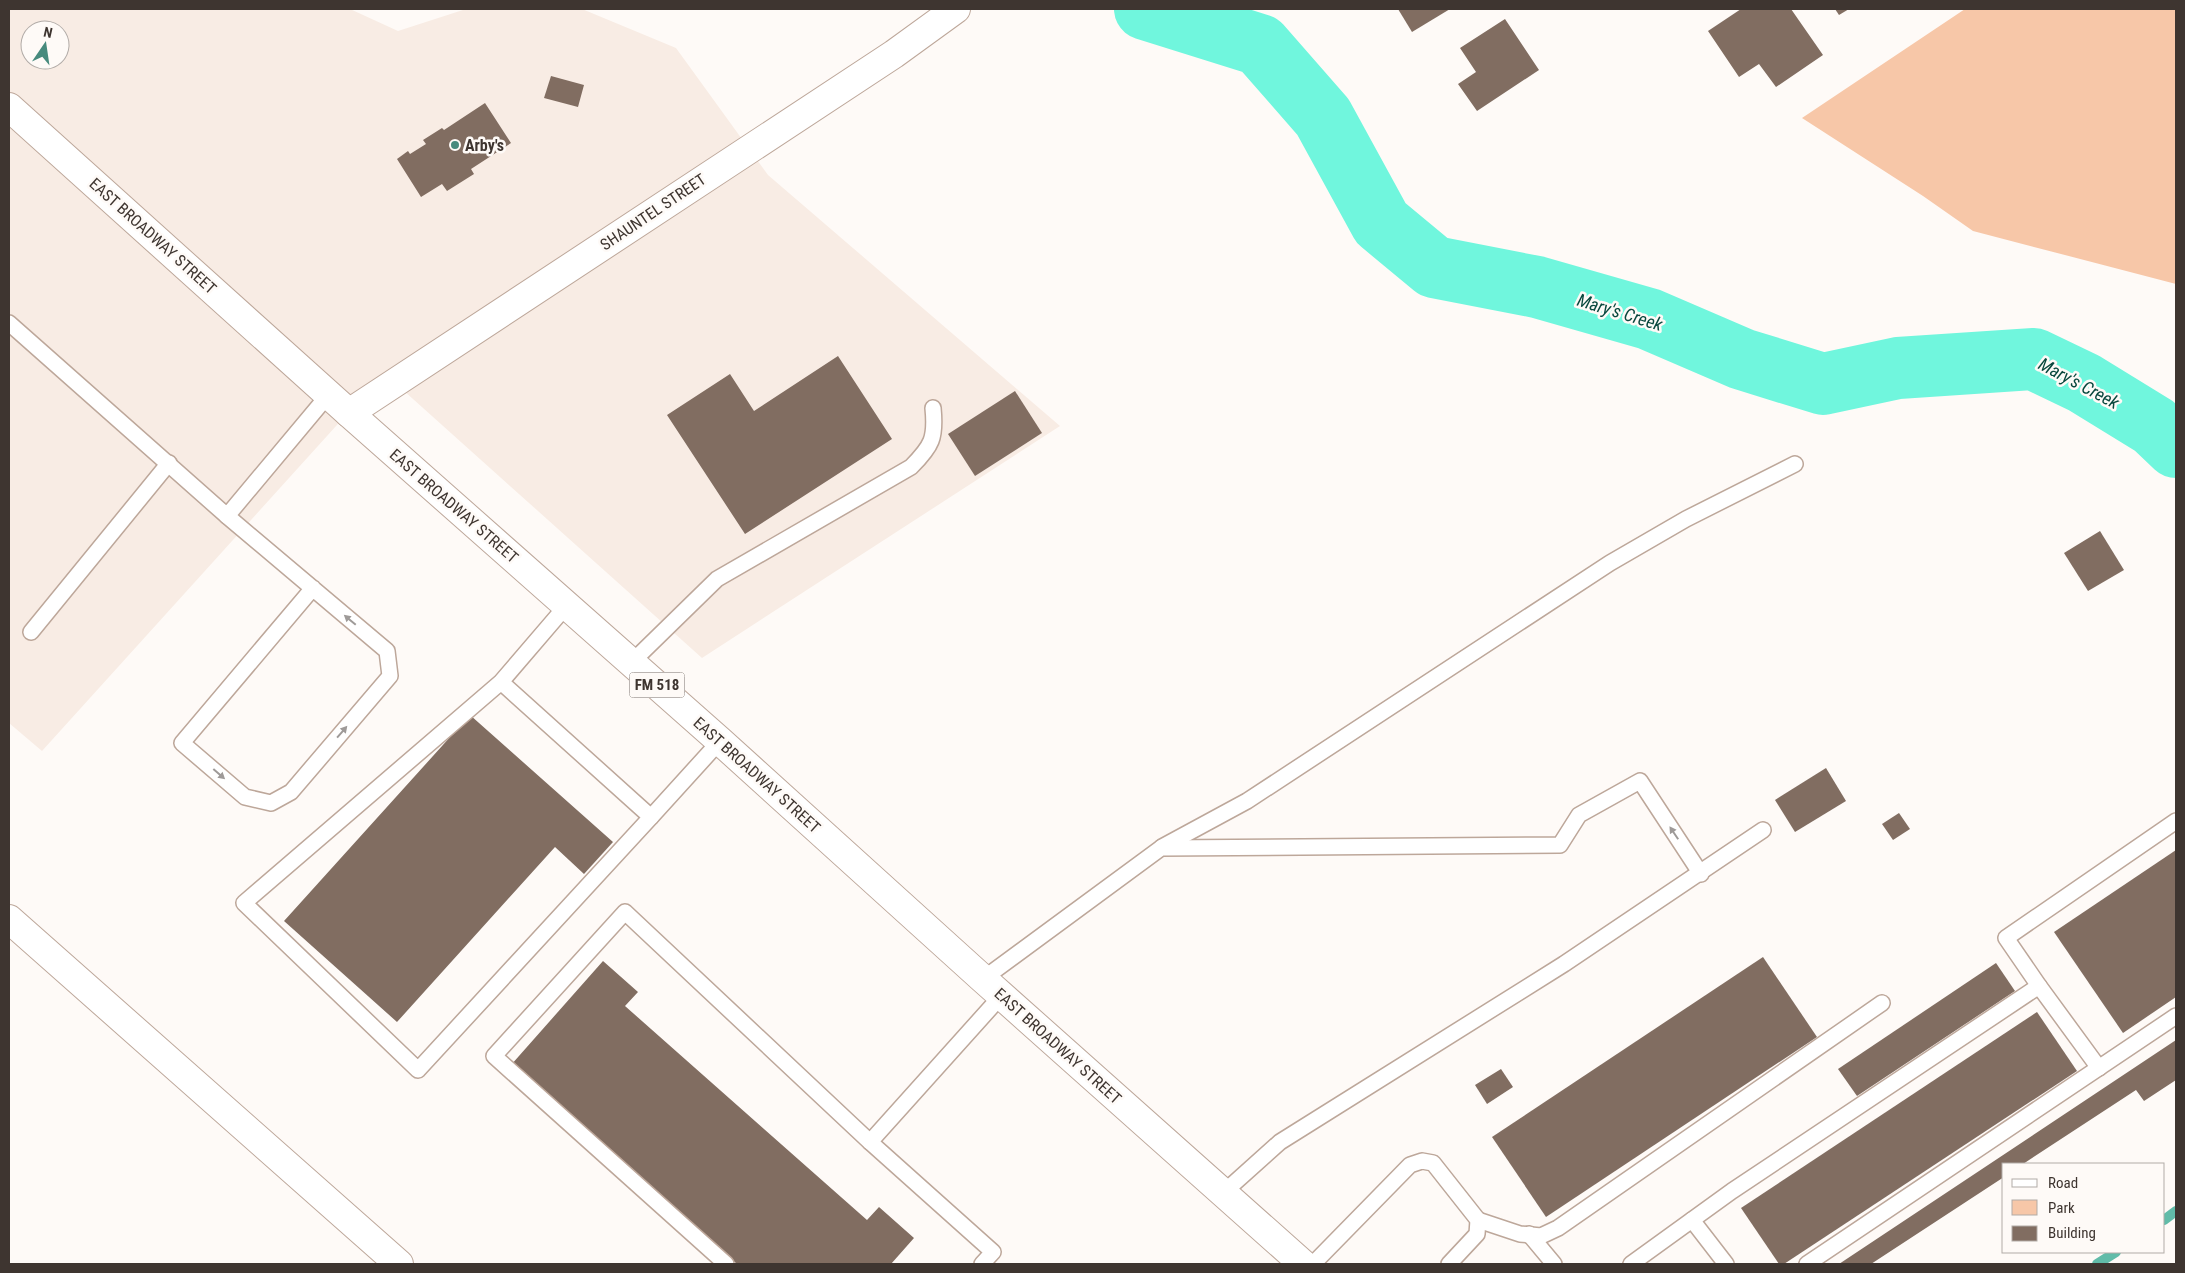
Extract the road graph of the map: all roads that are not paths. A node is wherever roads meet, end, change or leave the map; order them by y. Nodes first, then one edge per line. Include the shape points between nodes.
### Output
1 (956, 9) edge
2 (9, 107) edge
3 (9, 323) edge
4 (328, 394) junction
5 (933, 408) dead end
6 (348, 413) junction
7 (169, 463) junction
8 (1795, 464) dead end
9 (228, 516) junction
10 (313, 588) junction
11 (567, 605) junction
12 (31, 632) dead end
13 (632, 662) junction
14 (500, 682) junction
15 (720, 740) junction
16 (651, 818) junction
17 (2176, 821) edge
18 (1763, 830) dead end
19 (1161, 848) junction
20 (1701, 874) junction
21 (9, 919) edge
22 (2039, 986) junction
23 (992, 987) junction
24 (1882, 1003) dead end
25 (2176, 1016) edge
26 (2099, 1068) junction
27 (870, 1142) junction
28 (1222, 1194) junction
29 (1478, 1220) junction
30 (1692, 1220) junction
31 (1529, 1234) junction
32 (1297, 1262) edge
33 (399, 1264) edge
34 (726, 1264) edge
35 (982, 1264) edge
36 (1449, 1264) edge
37 (1554, 1264) edge
38 (1631, 1264) edge
39 (1726, 1264) edge
40 (1806, 1264) edge

1 - 6 main road, SHAUNTEL STREET via 894,54
2 - 4 main road, EAST BROADWAY STREET / FM 518
3 - 7 lane
4 - 6 main road, EAST BROADWAY STREET / FM 518
4 - 9 lane
5 - 13 lane via 935,432 928,451 911,467 717,579
6 - 11 main road, EAST BROADWAY STREET / FM 518
7 - 9 lane
7 - 12 lane
8 - 19 lane via 1686,519 1610,563 1248,801
9 - 10 lane
10 -> 10 lane via 182,743 245,797 271,803 291,792 390,676 387,651
11 - 13 main road, EAST BROADWAY STREET / FM 518
11 - 14 lane
13 - 15 main road, EAST BROADWAY STREET / FM 518
14 - 16 lane
14 - 16 lane via 244,903 418,1070
15 - 16 lane
15 - 23 main road, EAST BROADWAY STREET / FM 518
17 - 22 lane via 2006,938
18 - 20 lane
20 -> 19 lane via 1640,781 1579,815 1560,845
19 - 23 lane
20 - 28 lane via 1280,1142
21 - 33 main road
22 - 26 lane
22 - 30 lane
23 - 27 lane
23 - 28 main road, EAST BROADWAY STREET / FM 518
24 - 31 lane via 1558,1228 1541,1236
25 - 26 lane
26 - 40 lane
27 - 34 lane via 625,912 494,1056
27 - 35 lane via 993,1252
28 - 32 main road, EAST BROADWAY STREET / FM 518
29 - 31 lane
29 - 32 lane via 1433,1162 1422,1160 1410,1165
29 - 36 lane via 1477,1234
30 - 38 lane
30 - 39 lane
31 - 37 lane

